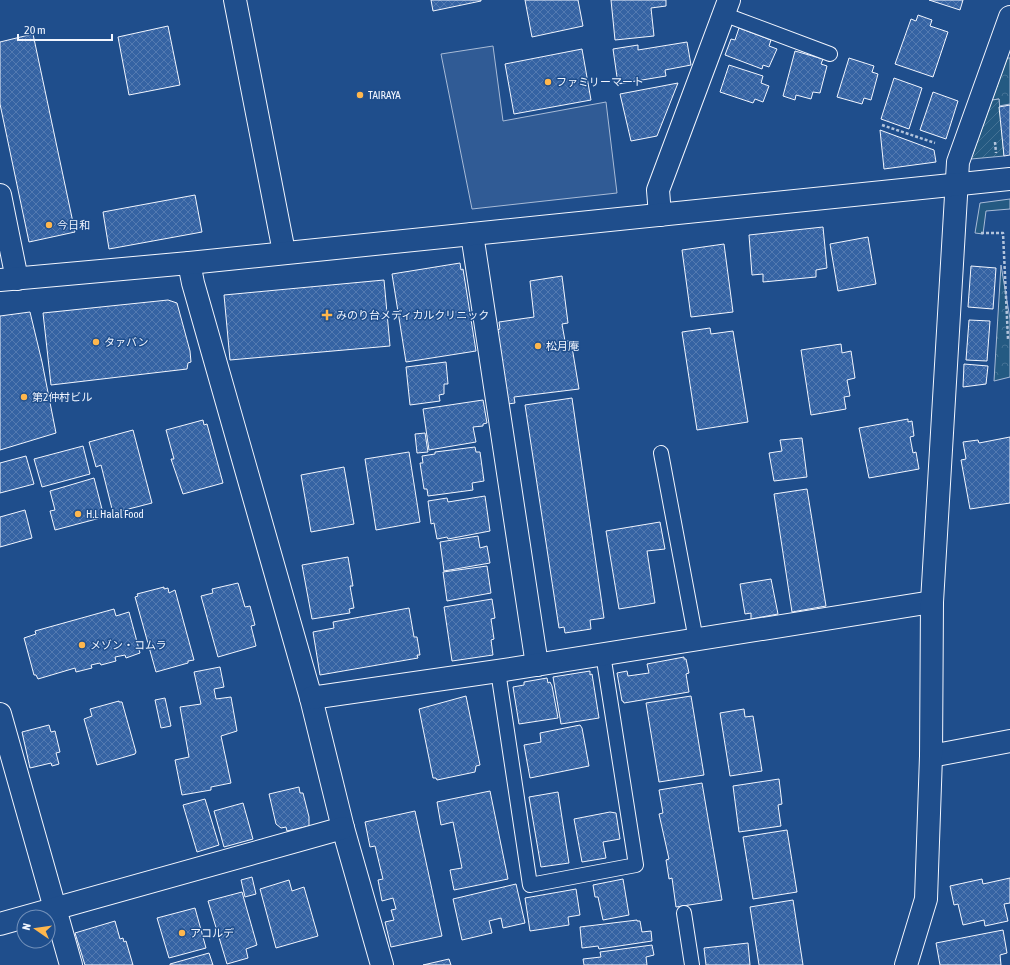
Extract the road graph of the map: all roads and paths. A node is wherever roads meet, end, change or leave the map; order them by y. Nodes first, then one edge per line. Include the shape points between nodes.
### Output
1 (235, 0) edge
2 (726, 7) edge
3 (1010, 17) edge
4 (830, 54) dead end
5 (882, 125) dead end
6 (962, 152) junction
7 (1010, 179) edge
8 (957, 186) junction
9 (0, 195) edge
10 (660, 216) junction
11 (954, 233) junction
12 (472, 234) junction
13 (284, 252) junction
14 (189, 263) junction
15 (8, 280) edge
16 (1008, 339) dead end
17 (661, 453) dead end
18 (932, 602) junction
19 (696, 640) junction
20 (603, 654) junction
21 (537, 665) junction
22 (498, 671) junction
23 (311, 698) junction
24 (0, 714) edge
25 (1010, 741) edge
26 (931, 756) junction
27 (343, 828) junction
28 (55, 908) junction
29 (684, 913) dead end
30 (0, 924) edge
31 (71, 965) edge
32 (382, 965) edge
33 (692, 965) edge
34 (906, 965) edge

1 - 13 street
2 - 4 lane
2 - 10 street via 658,190
3 - 6 street
5 - 6 path
6 - 8 street via 958,162
7 - 8 street
8 - 10 street
8 - 11 street
9 - 15 street
10 - 12 street
11 - 16 path via 1003,233
11 - 18 street
12 - 13 street
12 - 21 street
13 - 14 street
14 - 15 street
14 - 23 street
17 - 19 lane
18 - 19 street
18 - 26 street
19 - 20 street
20 - 21 street
20 - 22 lane via 636,865 530,885
21 - 22 street
22 - 23 street
23 - 27 street
24 - 28 street
25 - 26 street
26 - 34 street via 926,899
27 - 28 street
27 - 32 street
28 - 30 street
28 - 31 street
29 - 33 lane

